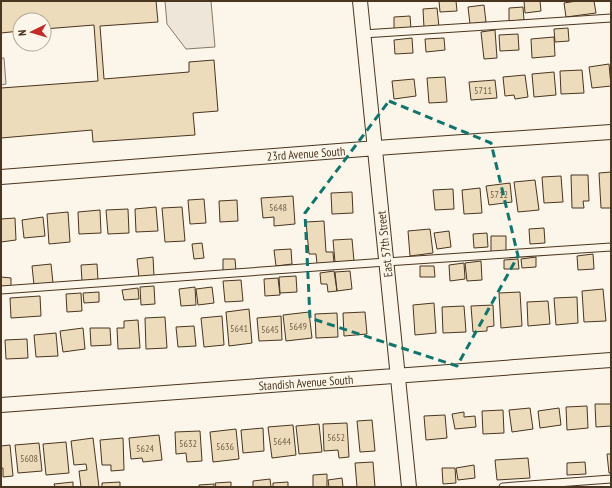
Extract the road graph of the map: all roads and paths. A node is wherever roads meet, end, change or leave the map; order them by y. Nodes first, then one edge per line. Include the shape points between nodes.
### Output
1 (360, 1) edge
2 (611, 18) edge
3 (363, 34) junction
4 (611, 132) edge
5 (375, 148) junction
6 (1, 177) edge
7 (611, 248) edge
8 (386, 262) junction
9 (1, 290) edge
10 (611, 360) edge
11 (398, 376) junction
12 (1, 405) edge
13 (611, 479) edge
14 (409, 487) edge
15 (503, 487) edge

1 - 3 street, East 57th Street
2 - 3 lane
3 - 5 street, East 57th Street
4 - 5 street, 23rd Avenue South
5 - 6 street, 23rd Avenue South
5 - 8 street, East 57th Street
7 - 8 lane
8 - 9 lane
8 - 11 street, East 57th Street
10 - 11 street, Standish Avenue South
11 - 12 street, Standish Avenue South
11 - 14 street, East 57th Street
13 - 15 lane

